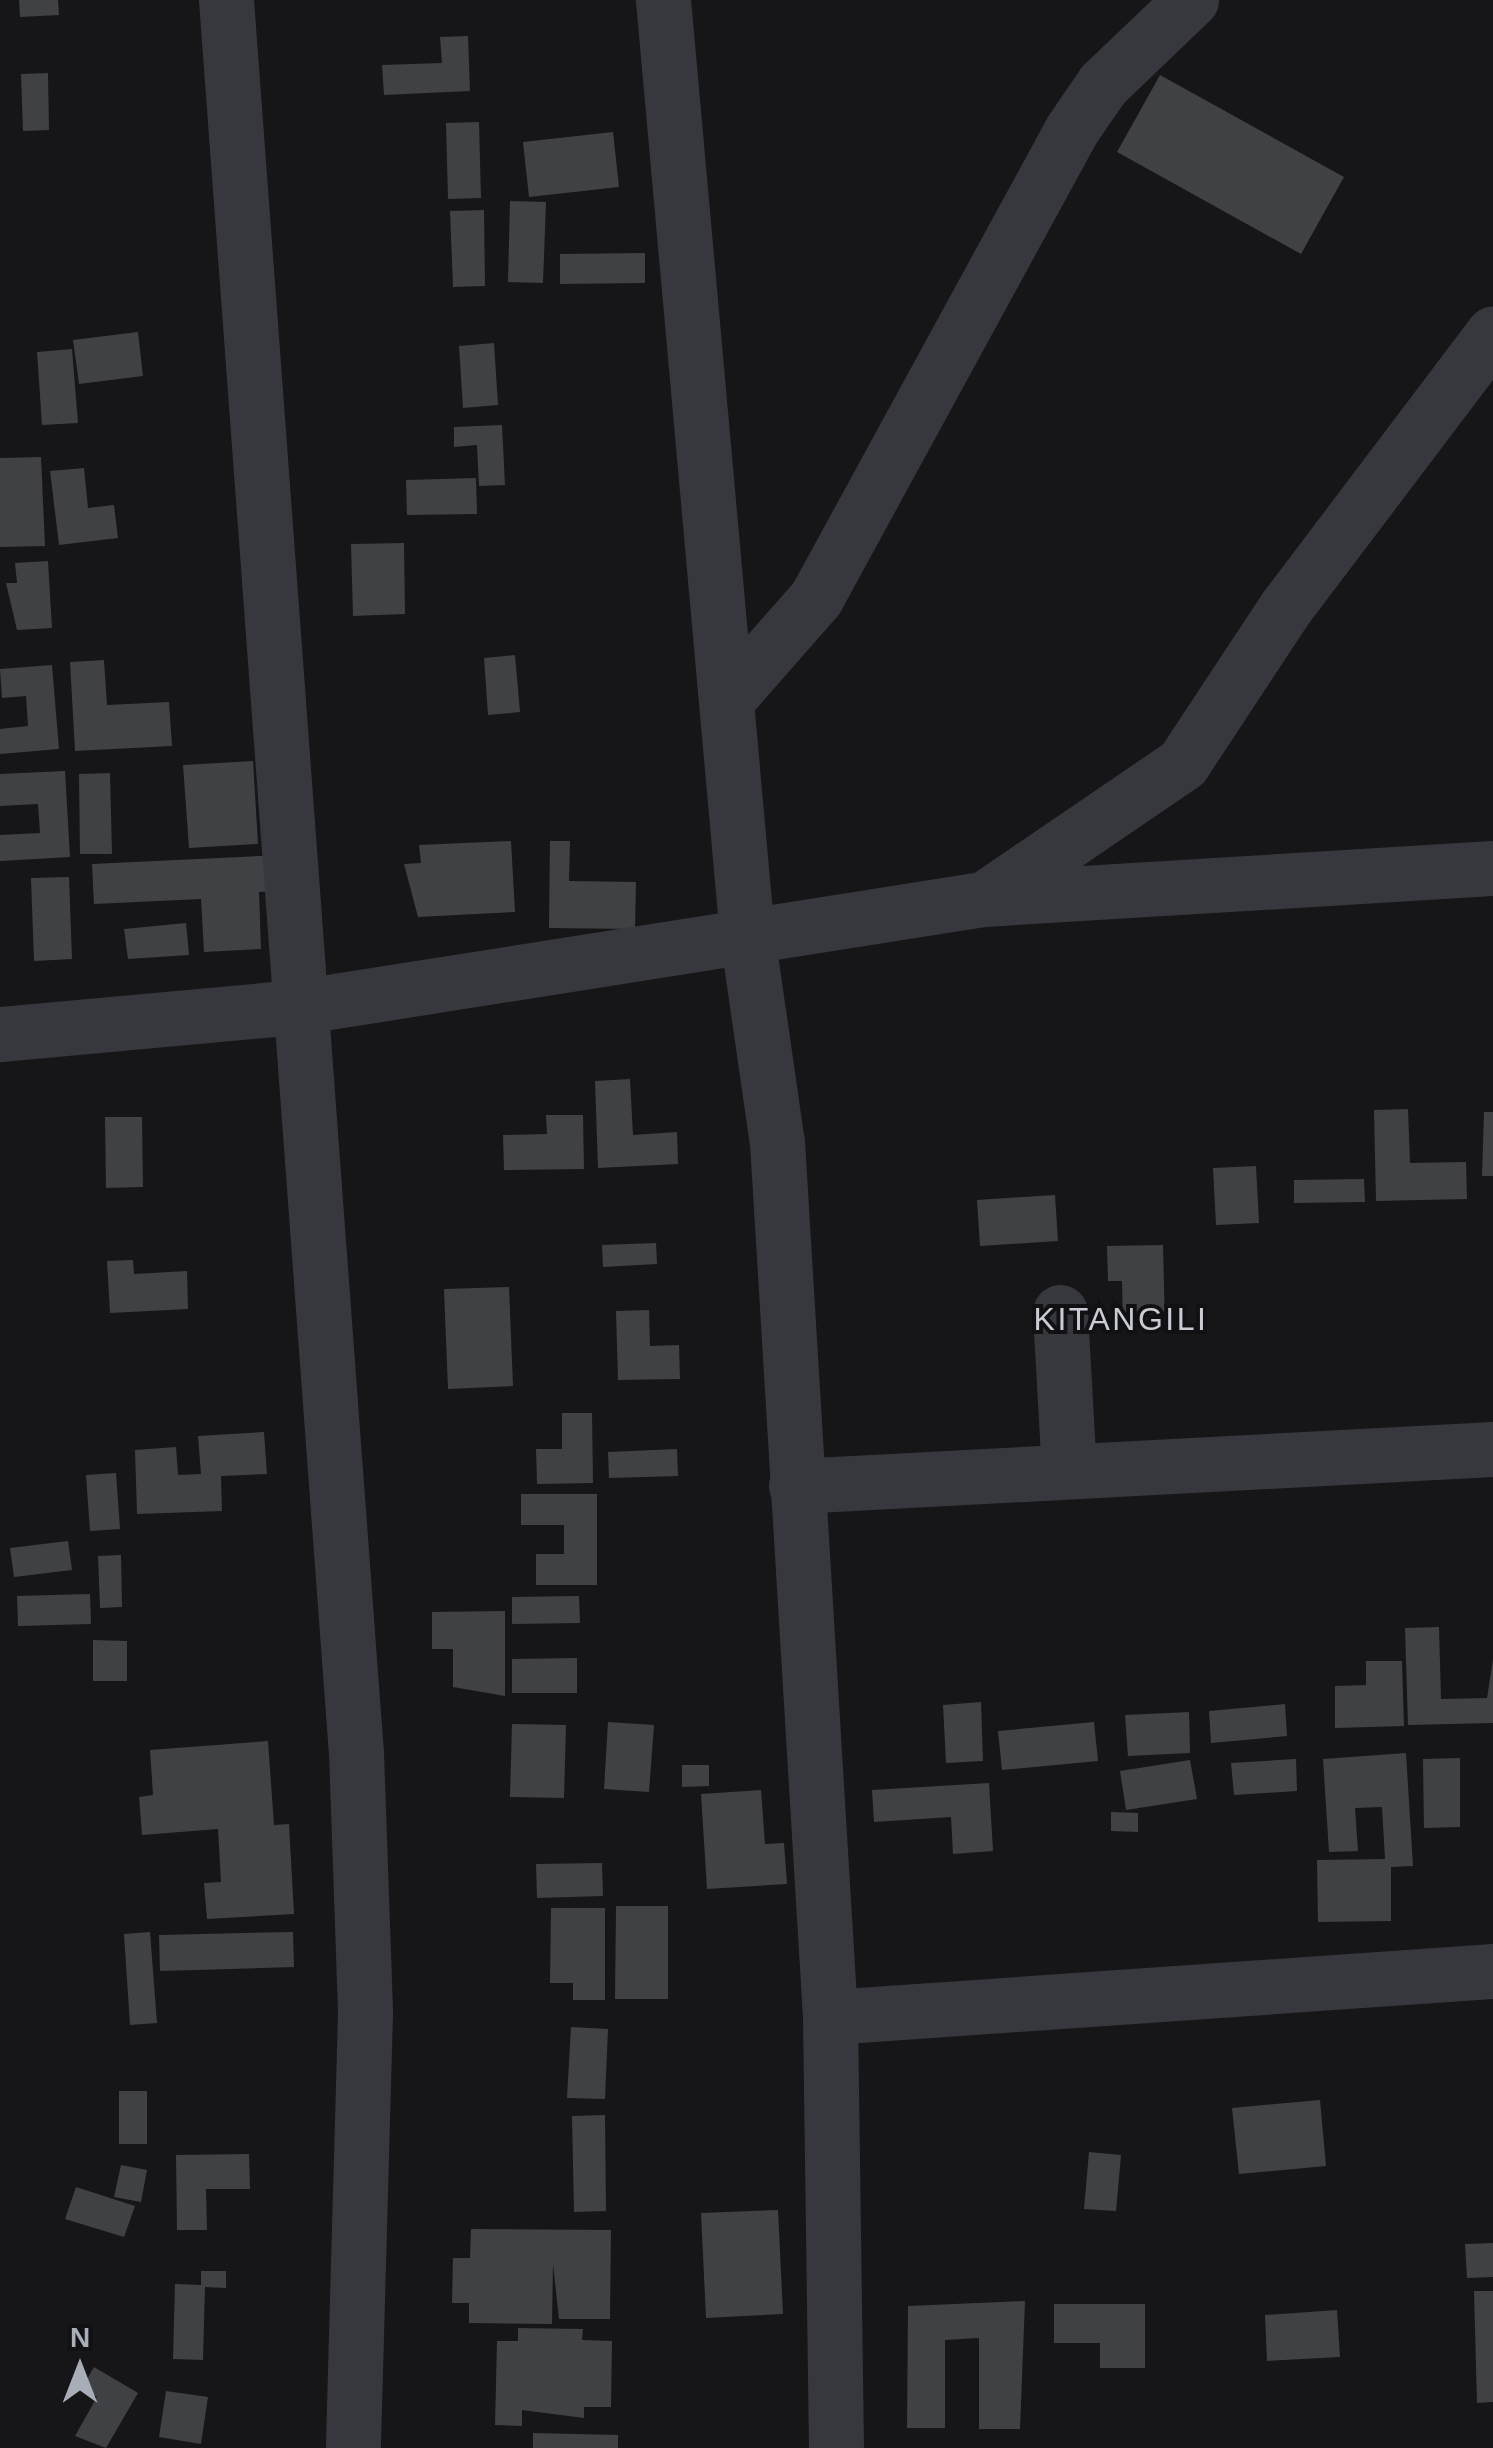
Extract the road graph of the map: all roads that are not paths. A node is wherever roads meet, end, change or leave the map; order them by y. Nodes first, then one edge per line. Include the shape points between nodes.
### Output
1 (226, 0) edge
2 (663, 0) edge
3 (1192, 0) edge
4 (1493, 333) edge
5 (729, 697) junction
6 (1493, 868) edge
7 (983, 899) junction
8 (747, 936) junction
9 (297, 1007) junction
10 (0, 1034) edge
11 (1060, 1312) dead end
12 (1493, 1449) edge
13 (1069, 1471) junction
14 (796, 1486) junction
15 (1493, 1971) edge
16 (830, 2017) junction
17 (353, 2448) edge
18 (836, 2448) edge

1 - 9 street
2 - 5 street
3 - 5 street via 1104,84 1072,128 816,598
4 - 7 street via 1286,607 1182,763
5 - 8 street
6 - 7 street
7 - 8 street
8 - 9 street
8 - 14 street via 777,1142
9 - 10 street
9 - 17 street via 356,1752 365,2014
11 - 13 street
12 - 13 street
13 - 14 street
14 - 16 street
15 - 16 street
16 - 18 street

